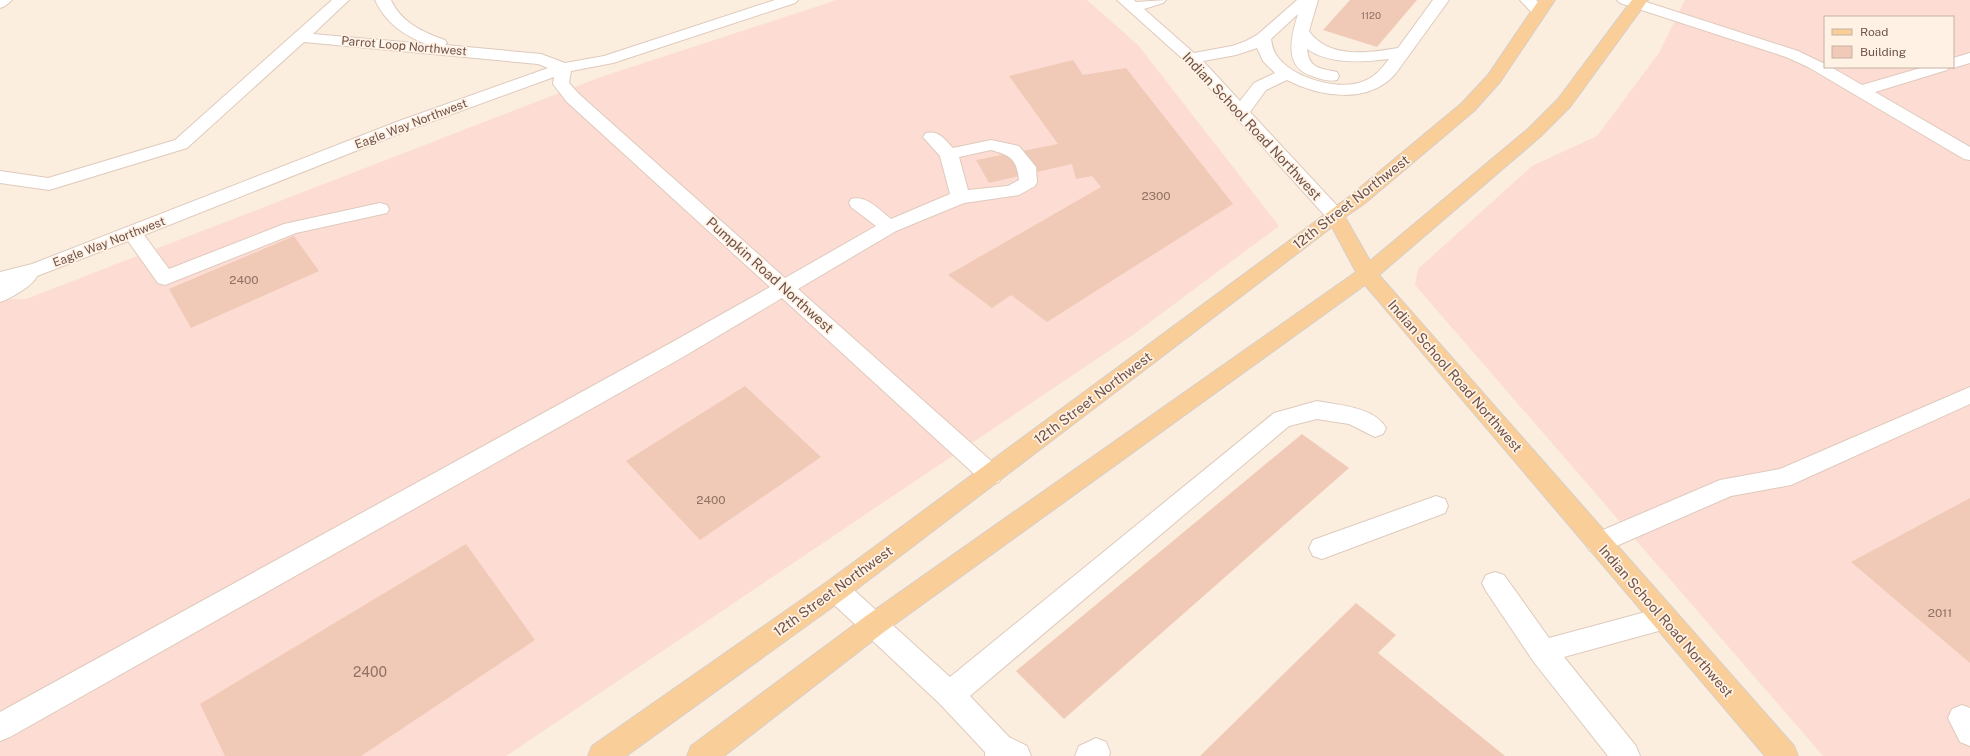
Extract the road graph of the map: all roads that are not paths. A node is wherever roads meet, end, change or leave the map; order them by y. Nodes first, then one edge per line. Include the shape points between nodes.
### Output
1 (4, 0) edge
2 (341, 0) edge
3 (383, 0) edge
4 (790, 0) edge
5 (1158, 0) edge
6 (1306, 0) edge
7 (1310, 0) edge
8 (1442, 0) edge
9 (1634, 1) edge
10 (0, 3) edge
11 (1130, 4) edge
12 (1538, 4) edge
13 (1301, 31) junction
14 (299, 37) junction
15 (1263, 38) junction
16 (469, 52) junction
17 (1403, 52) junction
18 (1191, 58) junction
19 (1970, 58) edge
20 (1954, 63) edge
21 (562, 68) junction
22 (1391, 68) junction
23 (1938, 68) edge
24 (1289, 74) junction
25 (1860, 91) junction
26 (1241, 113) junction
27 (932, 137) dead end
28 (948, 154) junction
29 (1970, 155) edge
30 (0, 177) edge
31 (960, 197) junction
32 (858, 203) dead end
33 (380, 209) dead end
34 (1335, 215) junction
35 (889, 227) junction
36 (132, 233) junction
37 (38, 269) junction
38 (1367, 274) junction
39 (0, 279) edge
40 (785, 288) junction
41 (0, 295) edge
42 (1970, 395) edge
43 (1375, 428) dead end
44 (991, 475) junction
45 (1436, 506) dead end
46 (1598, 542) junction
47 (1322, 548) dead end
48 (1495, 583) dead end
49 (836, 590) junction
50 (1664, 619) junction
51 (875, 624) junction
52 (1543, 652) junction
53 (950, 695) junction
54 (0, 727) edge
55 (1005, 753) edge
56 (602, 756) edge
57 (701, 756) edge
58 (1626, 756) edge
59 (1784, 756) edge

1 - 10 street
2 - 14 street
3 - 16 street via 386,8 399,23 421,37
4 - 21 street, Eagle Way Northwest via 608,60
5 - 11 street
6 - 15 street
7 - 13 street
8 - 17 street
9 - 25 street via 1792,54
9 - 38 main road via 1564,103 1535,132
11 - 18 street, Indian School Road Northwest
12 - 34 main road, 12th Street Northwest via 1494,78 1468,107 1357,200
13 - 17 street via 1313,45 1338,55 1372,58
13 - 22 street via 1299,56 1304,65 1320,73 1360,77
14 - 16 street, Parrot Loop Northwest
14 - 30 street via 181,144 48,184
15 - 18 street via 1246,47
15 - 24 street via 1266,54 1279,68
16 - 21 street, Parrot Loop Northwest via 541,59
17 - 22 street
18 - 26 street, Indian School Road Northwest
19 - 20 street
21 - 36 street, Eagle Way Northwest via 405,125
21 - 40 street, Pumpkin Road Northwest via 562,84 573,98
22 - 24 street via 1369,85 1347,90 1319,86
23 - 25 street
24 - 26 street via 1271,79 1255,89
25 - 29 street
26 - 34 street, Indian School Road Northwest
27 - 28 street
28 - 31 street
28 - 31 street via 991,145 1013,150 1027,167 1028,182 1012,191
31 - 35 street
32 - 35 street
33 - 36 street via 291,228 165,278
34 - 38 main road, Indian School Road Northwest
34 - 44 main road, 12th Street Northwest
35 - 40 street
36 - 37 street, Eagle Way Northwest
37 - 39 street, Eagle Way Northwest
37 - 41 street, Eagle Way Northwest
38 - 46 main road, Indian School Road Northwest
38 - 51 main road
40 - 44 street, Pumpkin Road Northwest
40 - 54 street
42 - 46 street via 1783,478 1728,487
43 - 53 street via 1354,416 1317,410 1282,419
44 - 49 main road, 12th Street Northwest
45 - 47 street
46 - 50 main road, Indian School Road Northwest
48 - 52 street
49 - 51 street
49 - 56 main road, 12th Street Northwest
50 - 52 street
50 - 59 main road, Indian School Road Northwest
51 - 53 street
51 - 57 main road
52 - 58 street
53 - 55 street

